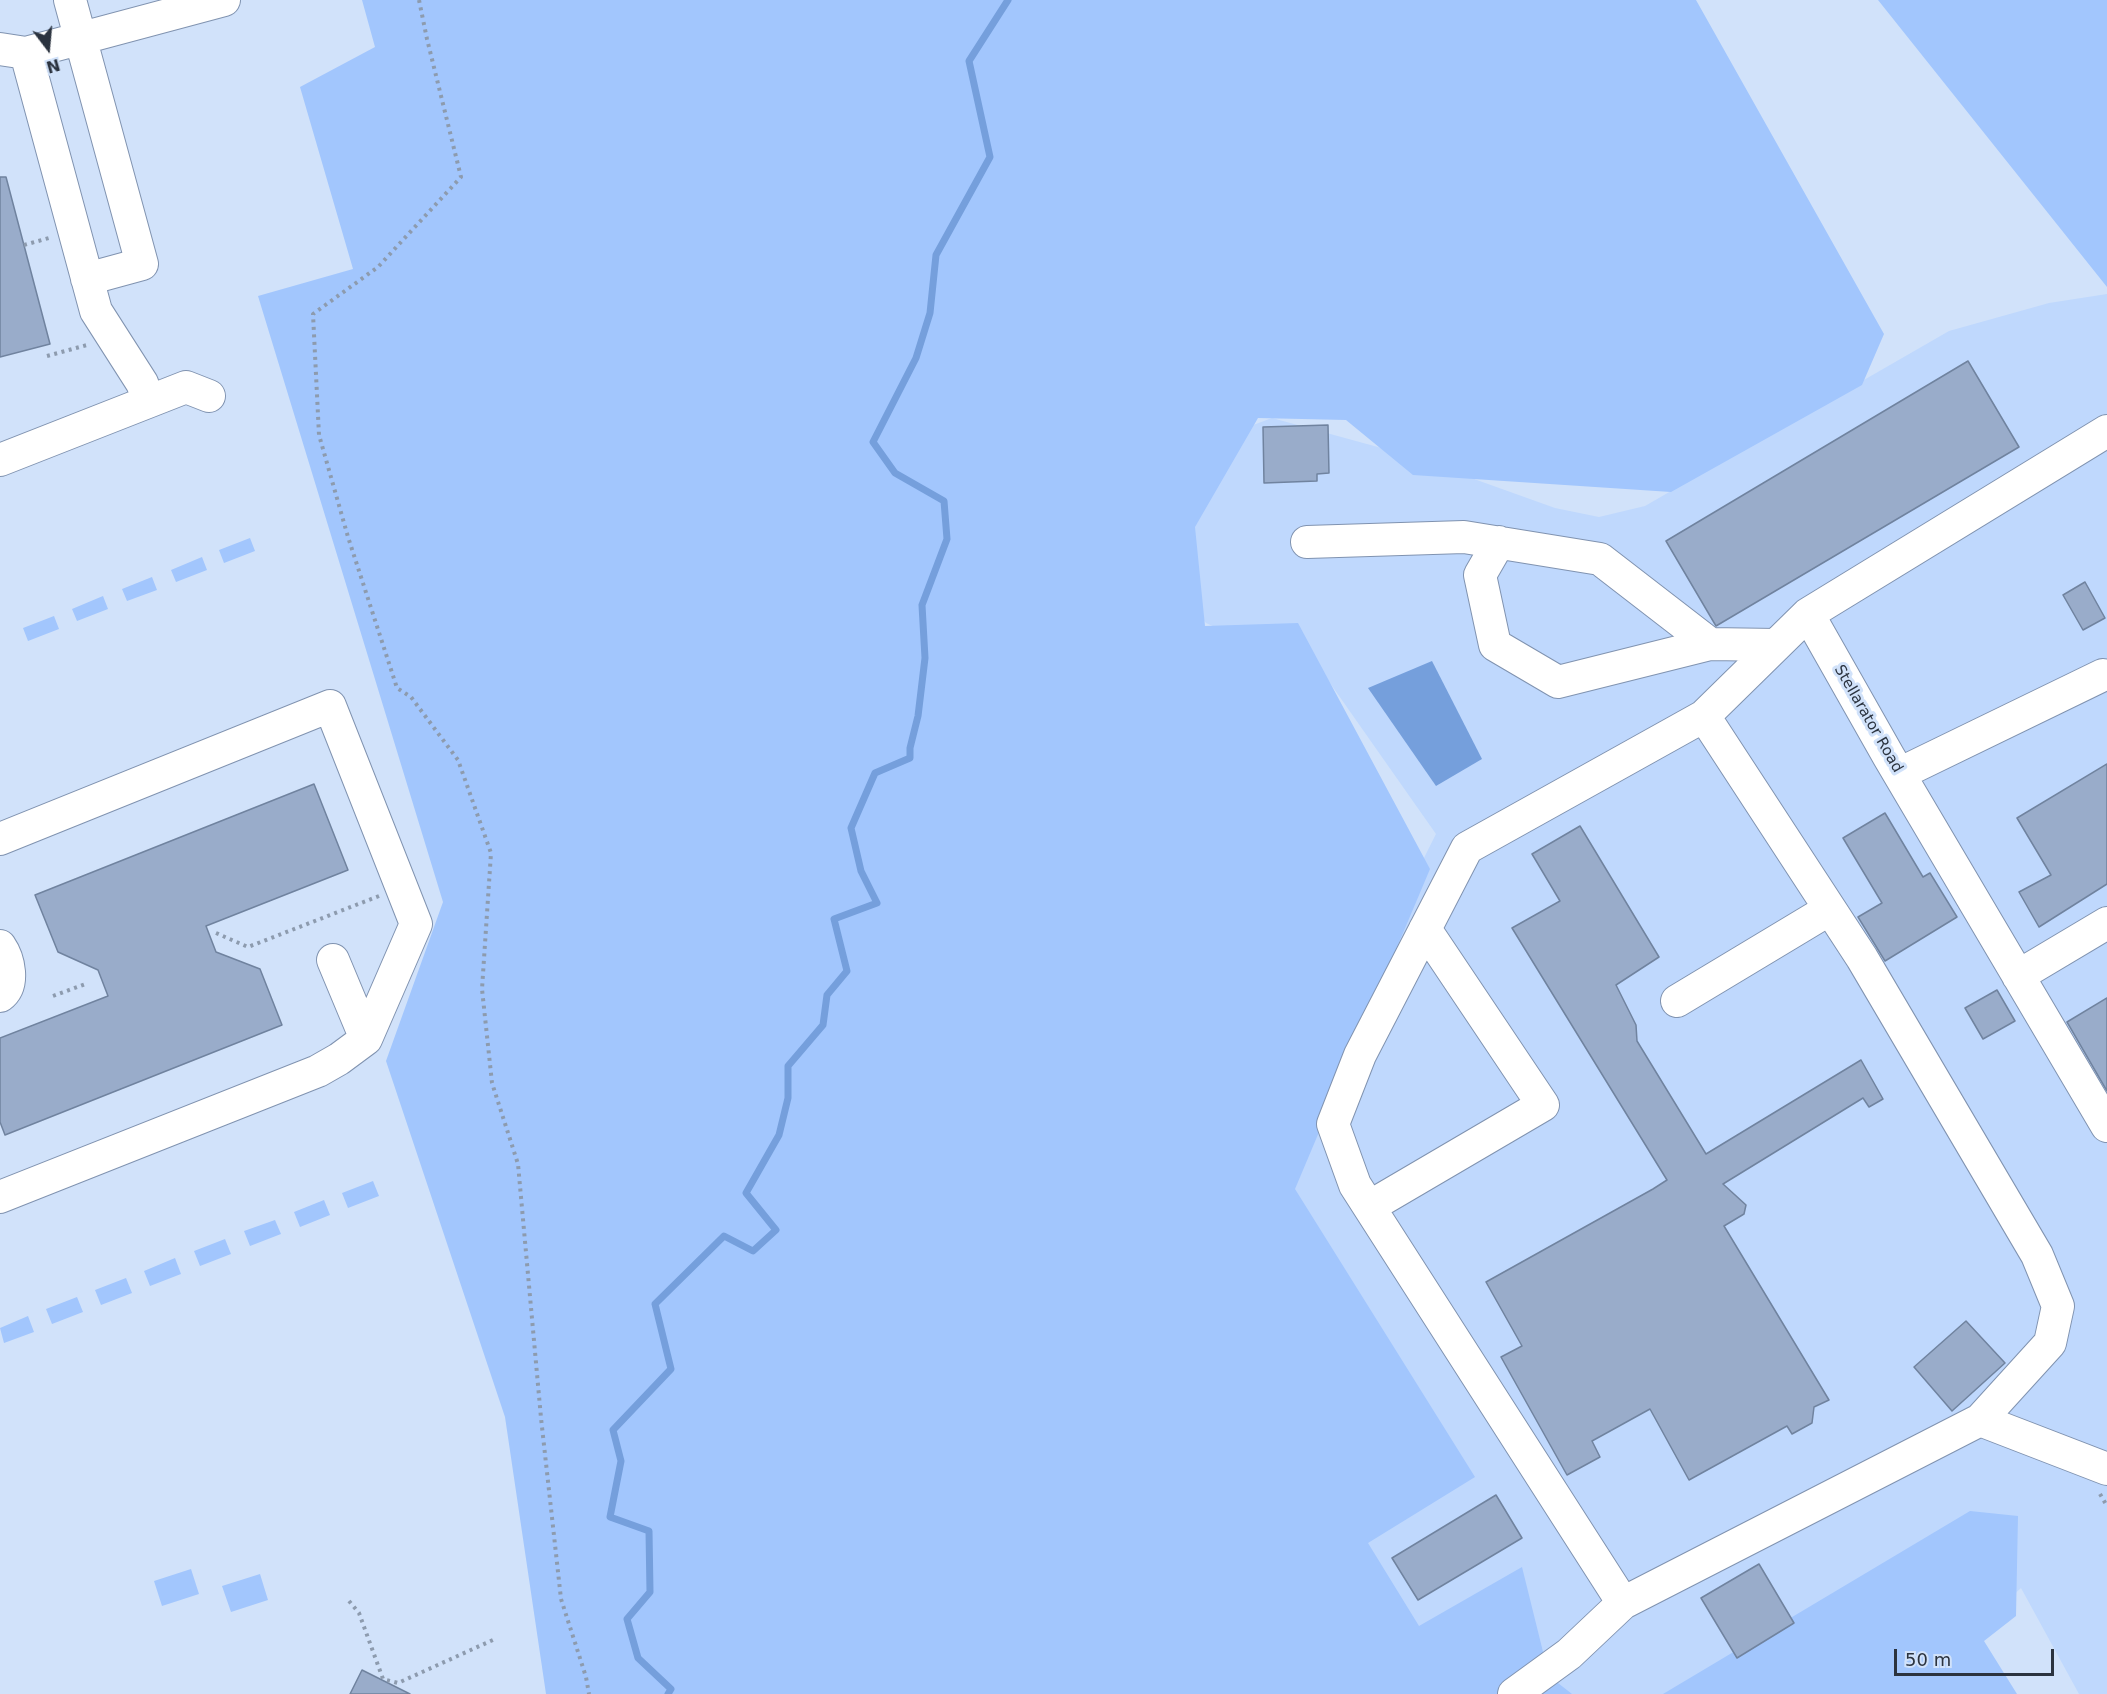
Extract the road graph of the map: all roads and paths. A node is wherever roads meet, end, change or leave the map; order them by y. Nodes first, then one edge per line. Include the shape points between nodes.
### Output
1 (70, 0) edge
2 (224, 0) edge
3 (419, 0) edge
4 (81, 39) junction
5 (13, 51) edge
6 (49, 238) dead end
7 (24, 245) dead end
8 (87, 279) junction
9 (97, 342) dead end
10 (47, 356) dead end
11 (208, 396) dead end
12 (149, 401) junction
13 (2107, 431) edge
14 (0, 460) edge
15 (1306, 542) dead end
16 (1499, 542) junction
17 (1808, 614) junction
18 (1710, 644) junction
19 (1776, 645) junction
20 (2103, 675) dead end
21 (1704, 716) junction
22 (1899, 774) junction
23 (0, 839) edge
24 (385, 893) dead end
25 (1830, 909) junction
26 (2107, 923) edge
27 (1425, 929) junction
28 (216, 933) dead end
29 (0, 946) edge
30 (333, 960) dead end
31 (2018, 976) junction
32 (88, 983) dead end
33 (0, 996) edge
34 (54, 996) dead end
35 (1677, 1001) dead end
36 (366, 1038) junction
37 (2107, 1126) edge
38 (0, 1197) edge
39 (1370, 1207) junction
40 (1980, 1419) junction
41 (2107, 1469) edge
42 (349, 1601) dead end
43 (1623, 1603) junction
44 (495, 1639) dead end
45 (589, 1694) edge
46 (1514, 1694) edge

1 - 4 street
2 - 4 street
3 - 45 path via 462,177 378,267 314,314 319,435 397,688 411,697 458,760 491,853 482,989 492,1083 518,1164 561,1599
4 - 5 street
4 - 8 street via 142,264
5 - 8 street
6 - 7 path
8 - 12 street via 96,310
9 - 10 path
11 - 12 street via 186,387
12 - 14 street
13 - 17 street
15 - 16 street via 1464,537
16 - 18 street via 1600,559
16 - 18 street via 1480,575 1495,645 1557,682
17 - 19 street
17 - 22 street, Stellarator Road
18 - 19 street
19 - 21 street
20 - 22 street
21 - 25 street
21 - 27 street via 1467,848
22 - 31 street, Stellarator Road
23 - 36 street via 330,706 416,924
24 - 28 path via 248,947
25 - 35 street
25 - 40 street via 2037,1255 2058,1306 2050,1343
26 - 31 street
27 - 39 street via 1360,1055 1333,1124 1355,1185
27 - 39 street via 1543,1106
29 - 33 street via 9,966 9,981
30 - 36 street
31 - 37 street, Stellarator Road
32 - 34 path
36 - 38 street via 318,1071
39 - 43 street
40 - 41 street
40 - 43 street
42 - 44 path via 359,1613 383,1679 398,1683
43 - 46 street via 1569,1654

